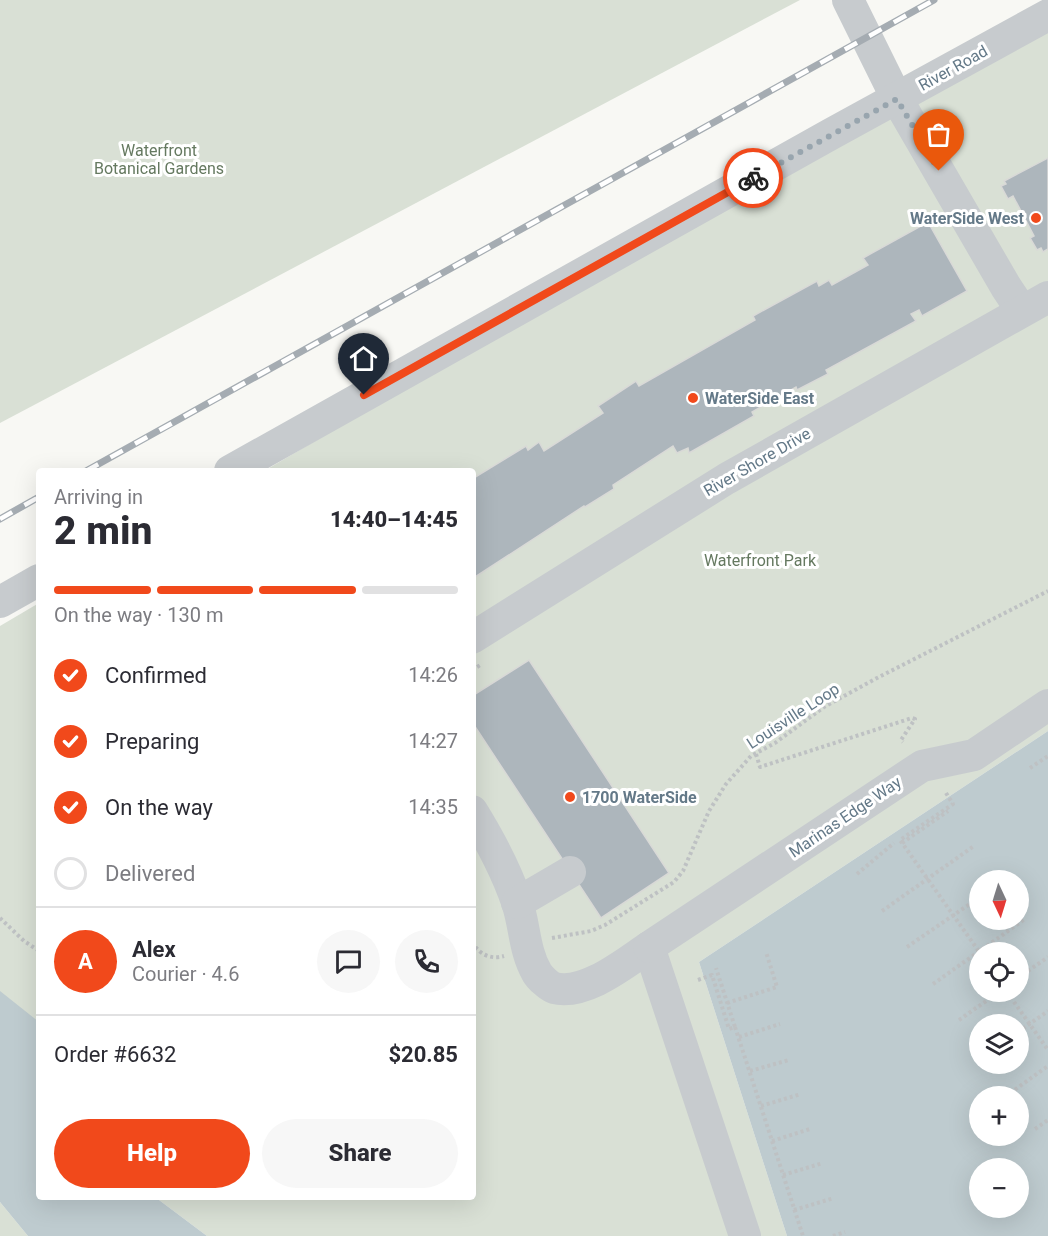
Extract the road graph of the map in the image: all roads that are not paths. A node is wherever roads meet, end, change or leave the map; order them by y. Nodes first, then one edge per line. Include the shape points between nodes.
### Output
1 (848, 0) edge
2 (1048, 15) edge
3 (897, 99) junction
4 (1035, 304) edge
5 (235, 468) edge
6 (36, 582) edge
7 (0, 602) edge
8 (476, 635) edge
9 (1048, 705) edge
10 (476, 818) edge
11 (570, 872) dead end
12 (517, 903) junction
13 (649, 947) junction
14 (745, 1236) edge

1 - 3 street
2 - 3 street, River Road
3 - 4 street via 1006,287
3 - 5 street, River Road
4 - 8 street, River Shore Drive via 726,479
6 - 7 street
9 - 13 street, Marinas Edge Way via 974,755 921,766
10 - 12 street, Marinas Edge Way via 496,852
11 - 12 street
12 - 13 street, Marinas Edge Way via 526,946 538,974 552,988 571,989 596,981
13 - 14 street

